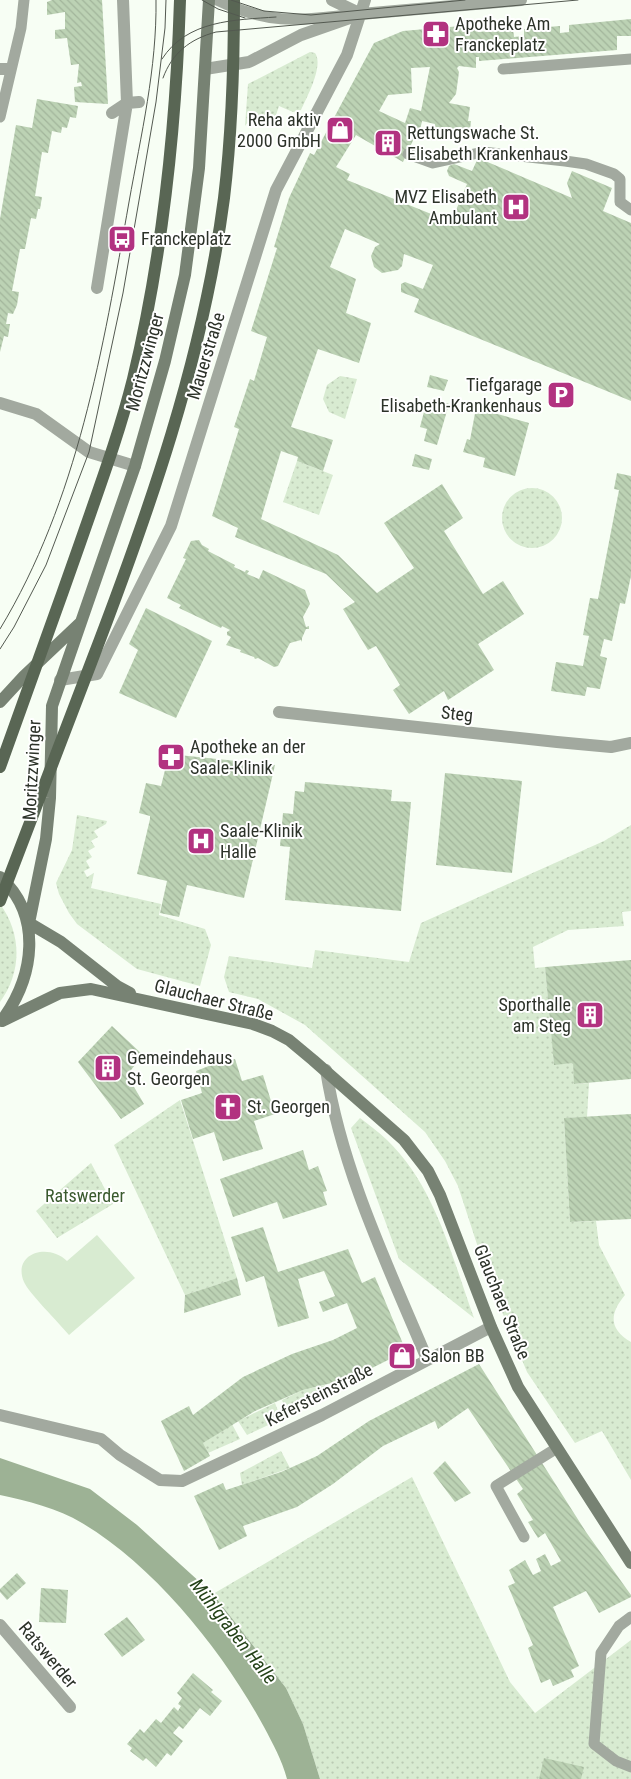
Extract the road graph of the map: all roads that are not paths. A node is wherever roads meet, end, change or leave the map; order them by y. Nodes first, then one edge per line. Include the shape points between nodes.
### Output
1 (24, 0) edge
2 (122, 0) edge
3 (180, 0) edge
4 (209, 0) edge
5 (216, 0) edge
6 (234, 0) edge
7 (332, 0) edge
8 (365, 0) edge
9 (521, 0) edge
10 (361, 14) junction
11 (631, 59) edge
12 (5, 69) edge
13 (205, 69) junction
14 (503, 69) dead end
15 (133, 102) junction
16 (112, 113) dead end
17 (0, 117) edge
18 (119, 131) dead end
19 (408, 154) dead end
20 (631, 210) edge
21 (97, 288) dead end
22 (0, 403) edge
23 (135, 466) junction
24 (82, 621) junction
25 (60, 680) junction
26 (0, 702) edge
27 (279, 712) dead end
28 (631, 743) edge
29 (0, 767) edge
30 (0, 877) edge
31 (0, 901) edge
32 (29, 923) junction
33 (142, 999) junction
34 (1, 1022) edge
35 (326, 1070) junction
36 (491, 1327) junction
37 (427, 1359) junction
38 (0, 1415) edge
39 (556, 1448) junction
40 (524, 1537) dead end
41 (631, 1564) edge
42 (631, 1617) edge
43 (0, 1625) edge
44 (70, 1707) dead end
45 (631, 1767) edge

1 - 12 lane via 21,28
2 - 15 street
3 - 29 main road via 178,86 168,187 160,250 132,380 105,472
4 - 13 street
5 - 10 lane via 265,18 285,21
6 - 31 main road via 233,76 224,198 187,382 129,564
7 - 10 street
8 - 10 street
9 - 10 street
10 - 13 street via 301,35 249,62
10 - 25 street, Mauerstraße via 347,55 276,190 171,526 97,674
11 - 14 lane
12 - 17 lane
13 - 23 street, Moritzzwinger via 198,168 185,275
15 - 16 street
15 - 18 street
15 - 21 street
19 - 20 lane via 433,163 483,152 586,164 620,179 620,202
22 - 23 street via 36,414 89,452
23 - 24 street, Moritzzwinger
24 - 25 street, Moritzzwinger
24 - 26 street, Moritzzwinger
25 - 32 street, Moritzzwinger via 52,706 46,838
27 - 28 street, Steg via 611,747
30 - 32 street via 20,902
32 - 33 street via 61,942 117,986
32 - 34 street, Moritzzwinger via 26,973 21,989
33 - 34 street via 91,990 68,991
33 - 35 street, Glauchaer Straße via 272,1031 289,1040
35 - 36 street, Glauchaer Straße via 404,1140 428,1171
35 - 37 street via 332,1113 357,1186
36 - 37 street, Kefersteinstraße
36 - 39 street, Glauchaer Straße via 518,1387
37 - 38 street, Kefersteinstraße via 322,1415 182,1481 160,1480 101,1439
39 - 40 lane via 496,1486
39 - 41 street, Glauchaer Straße
42 - 45 lane via 620,1626 601,1653 594,1744 616,1761
43 - 44 street, Ratswerder

